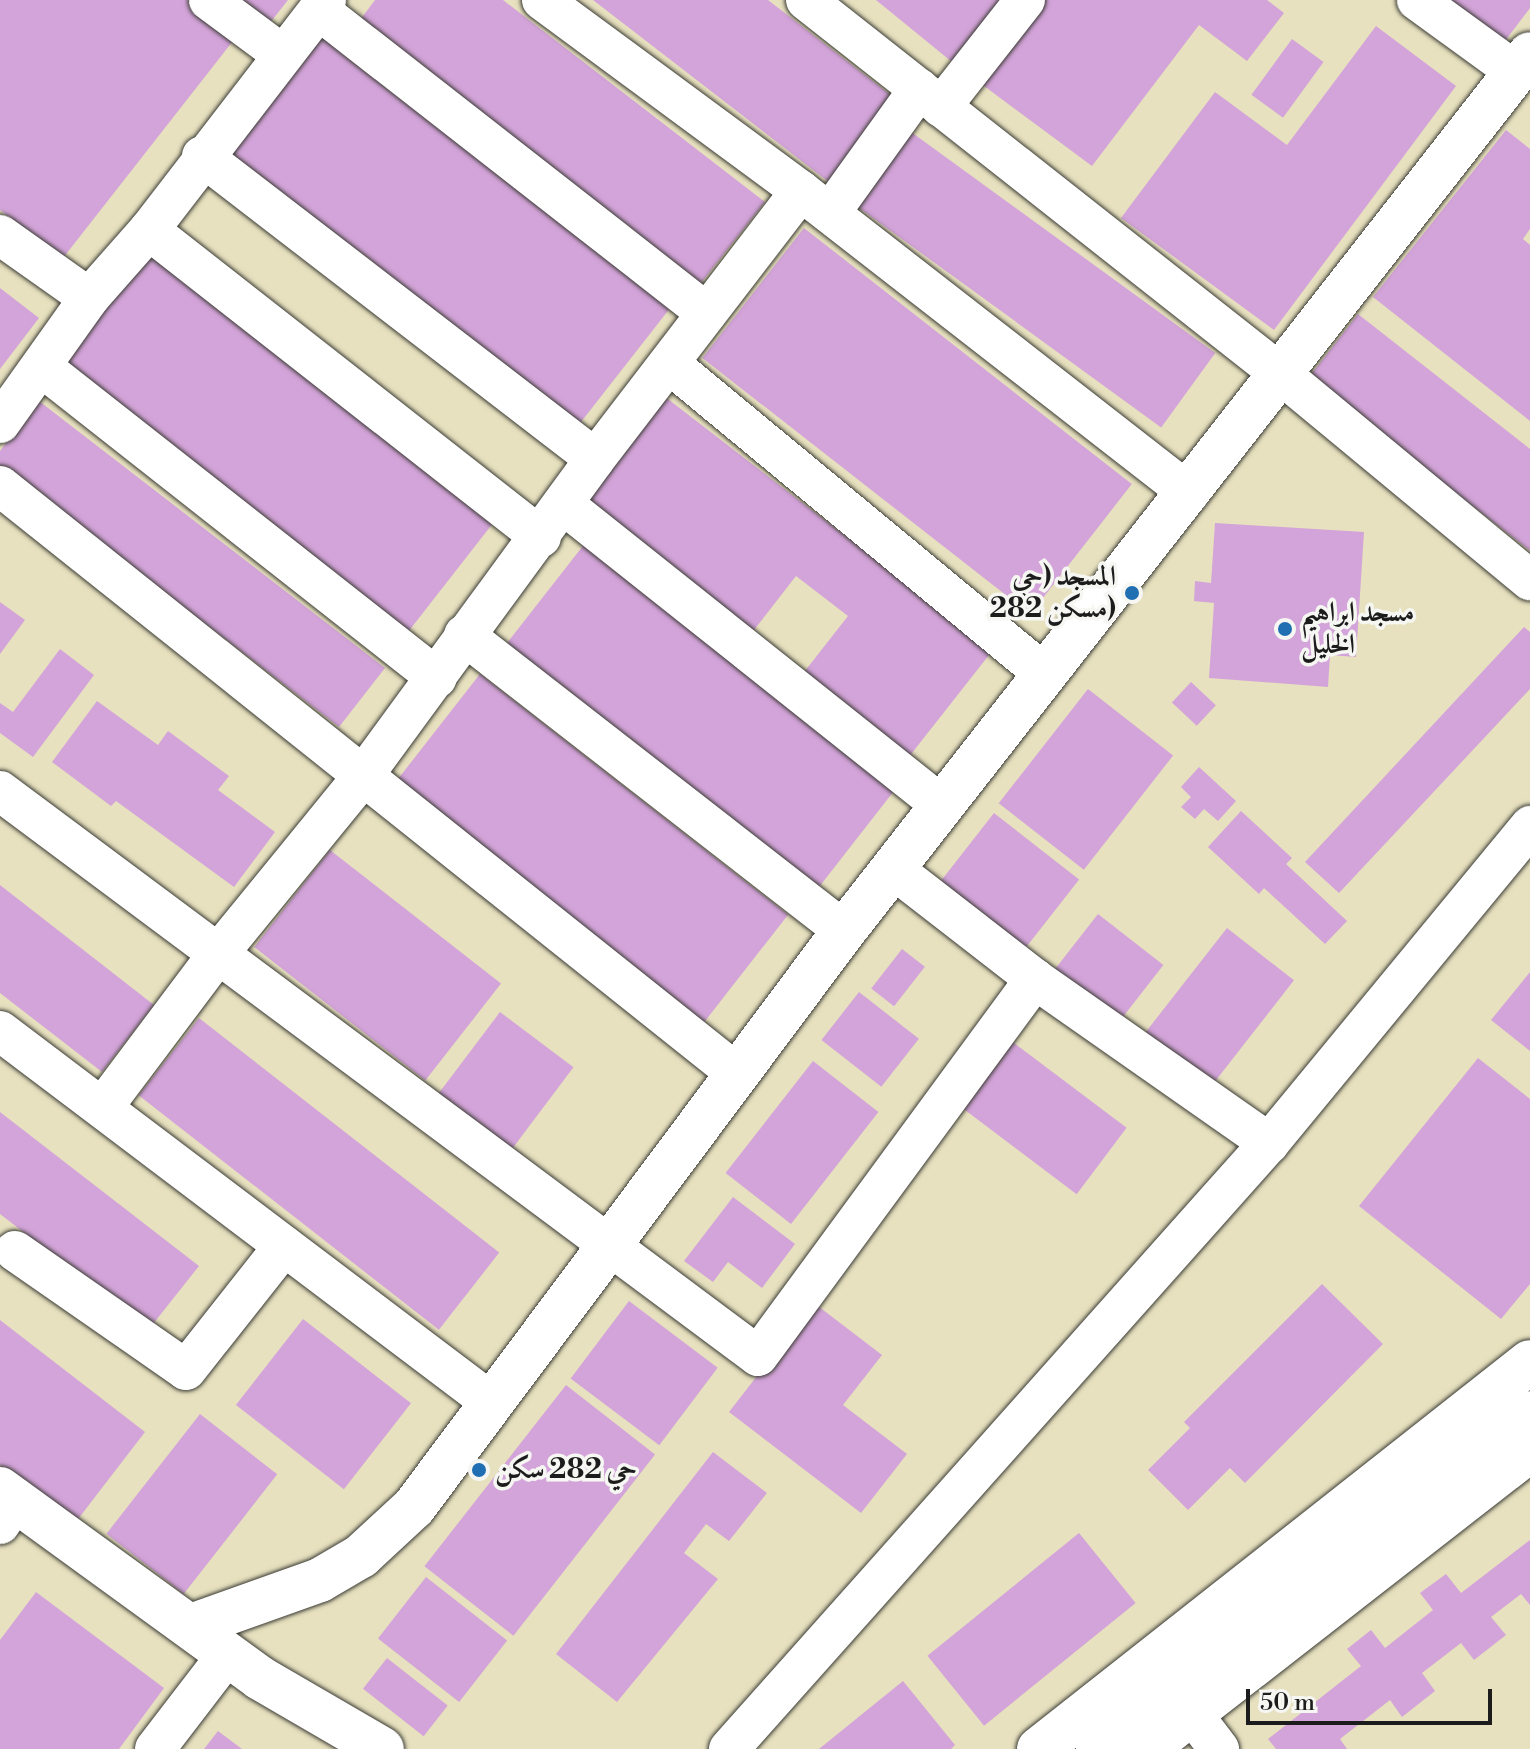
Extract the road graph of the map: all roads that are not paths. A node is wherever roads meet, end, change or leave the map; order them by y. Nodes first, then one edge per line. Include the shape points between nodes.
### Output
1 (209, 0) edge
2 (542, 0) edge
3 (806, 0) edge
4 (1025, 0) edge
5 (1417, 0) edge
6 (323, 5) edge
7 (283, 55) junction
8 (1523, 63) edge
9 (930, 98) junction
10 (202, 156) junction
11 (815, 202) junction
12 (149, 230) junction
13 (0, 235) edge
14 (89, 298) junction
15 (707, 313) junction
16 (671, 365) junction
17 (43, 368) junction
18 (1282, 375) junction
19 (0, 423) edge
20 (595, 459) junction
21 (0, 486) edge
22 (1189, 493) junction
23 (563, 504) junction
24 (541, 537) junction
25 (1530, 580) edge
26 (464, 635) junction
27 (1045, 674) junction
28 (437, 678) junction
29 (363, 776) junction
30 (0, 791) edge
31 (942, 805) junction
32 (1530, 826) edge
33 (892, 868) junction
34 (844, 931) junction
35 (218, 954) junction
36 (1035, 979) junction
37 (0, 1031) edge
38 (736, 1073) junction
39 (103, 1107) junction
40 (1269, 1143) junction
41 (609, 1245) junction
42 (284, 1246) junction
43 (15, 1251) dead end
44 (1530, 1362) edge
45 (492, 1403) junction
46 (1530, 1413) edge
47 (1530, 1452) edge
48 (5, 1504) edge
49 (191, 1626) junction
50 (227, 1655) junction
51 (1193, 1715) junction
52 (155, 1749) edge
53 (382, 1749) edge
54 (729, 1749) edge
55 (1039, 1749) edge
56 (1098, 1749) edge
57 (1149, 1749) edge
58 (1219, 1749) edge

1 - 7 street
2 - 11 street
3 - 9 street
4 - 9 street
5 - 8 street
6 - 7 street
6 - 15 street
7 - 10 street
8 - 18 main road
9 - 11 street
9 - 18 street
10 - 12 street
10 - 20 street
11 - 15 street
11 - 22 street
12 - 14 street
12 - 24 street
13 - 14 street
14 - 17 street
15 - 16 street
16 - 20 street
16 - 27 street
17 - 19 street
17 - 28 street
18 - 22 main road
18 - 25 street
20 - 23 street
21 - 29 street
22 - 27 main road
23 - 24 street
23 - 31 street
24 - 26 street
26 - 28 street
26 - 34 street
27 - 31 main road
28 - 29 street
29 - 35 street
29 - 38 street
30 - 35 street
31 - 33 main road
32 - 40 street
33 - 34 main road
33 - 36 street
34 - 38 main road
35 - 39 street
35 - 41 street
36 - 40 street
36 - 41 street via 758,1356
37 - 39 street
38 - 41 main road
39 - 42 street
40 - 54 street
41 - 45 main road
42 - 43 street via 186,1370
42 - 45 street
44 - 55 main road
45 - 49 main road via 414,1507 361,1556 285,1596
46 - 56 main road
47 - 51 street
48 - 49 main road
49 - 50 main road
50 - 52 street
50 - 53 main road via 294,1701
51 - 57 street
51 - 58 street

